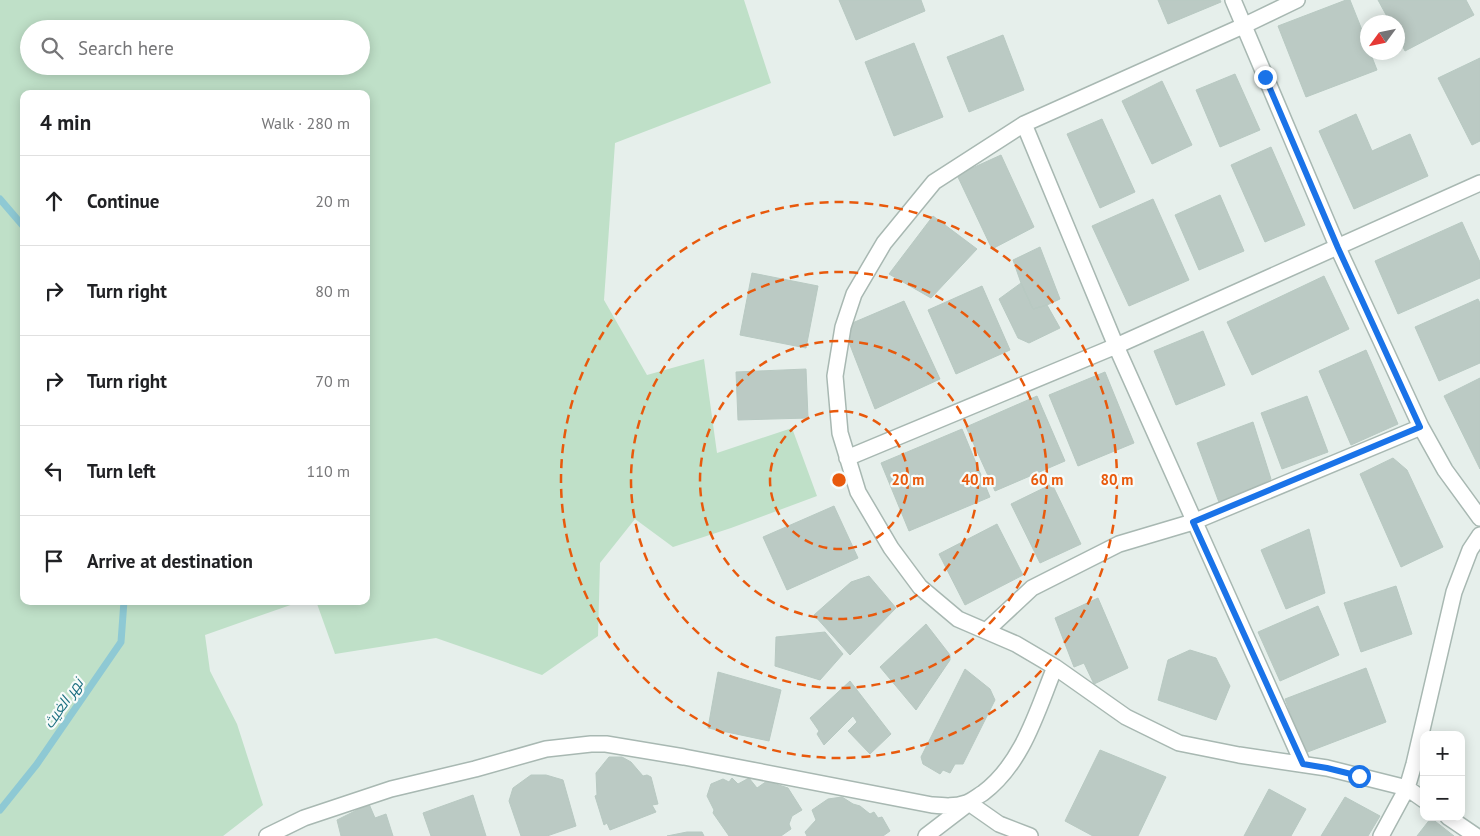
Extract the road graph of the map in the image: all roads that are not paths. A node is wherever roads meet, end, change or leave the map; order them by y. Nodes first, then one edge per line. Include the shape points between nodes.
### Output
1 (1233, 0) edge
2 (1297, 0) edge
3 (1244, 26) junction
4 (1024, 124) junction
5 (1480, 183) edge
6 (1338, 248) junction
7 (1116, 346) junction
8 (1420, 427) junction
9 (847, 458) junction
10 (1480, 518) edge
11 (1193, 522) junction
12 (1480, 535) edge
13 (986, 631) junction
14 (1055, 666) junction
15 (1303, 764) junction
16 (1407, 788) junction
17 (1420, 797) edge
18 (969, 803) junction
19 (1454, 821) edge
20 (267, 836) edge
21 (926, 836) edge
22 (1030, 836) edge
23 (1382, 836) edge
24 (1476, 836) edge

1 - 3 street
2 - 3 street
3 - 4 street
3 - 6 street
4 - 7 street
4 - 9 street via 934,182 884,243 854,294 843,327 834,376 840,433
5 - 6 street
6 - 7 street
6 - 8 street
7 - 9 street
7 - 11 street
8 - 10 street via 1445,470
8 - 11 street
9 - 13 street via 858,492 891,548 920,587 958,619
11 - 13 street via 1119,544 1032,588
11 - 15 street
12 - 16 street via 1470,550 1454,592
13 - 14 street
14 - 15 street via 1126,716 1179,743
14 - 18 street via 1017,754 996,783
15 - 16 street
16 - 17 street
16 - 23 street
18 - 20 street via 932,805 684,757 591,744 546,749 391,789 304,818
18 - 21 street
18 - 22 street via 999,824
19 - 24 street

